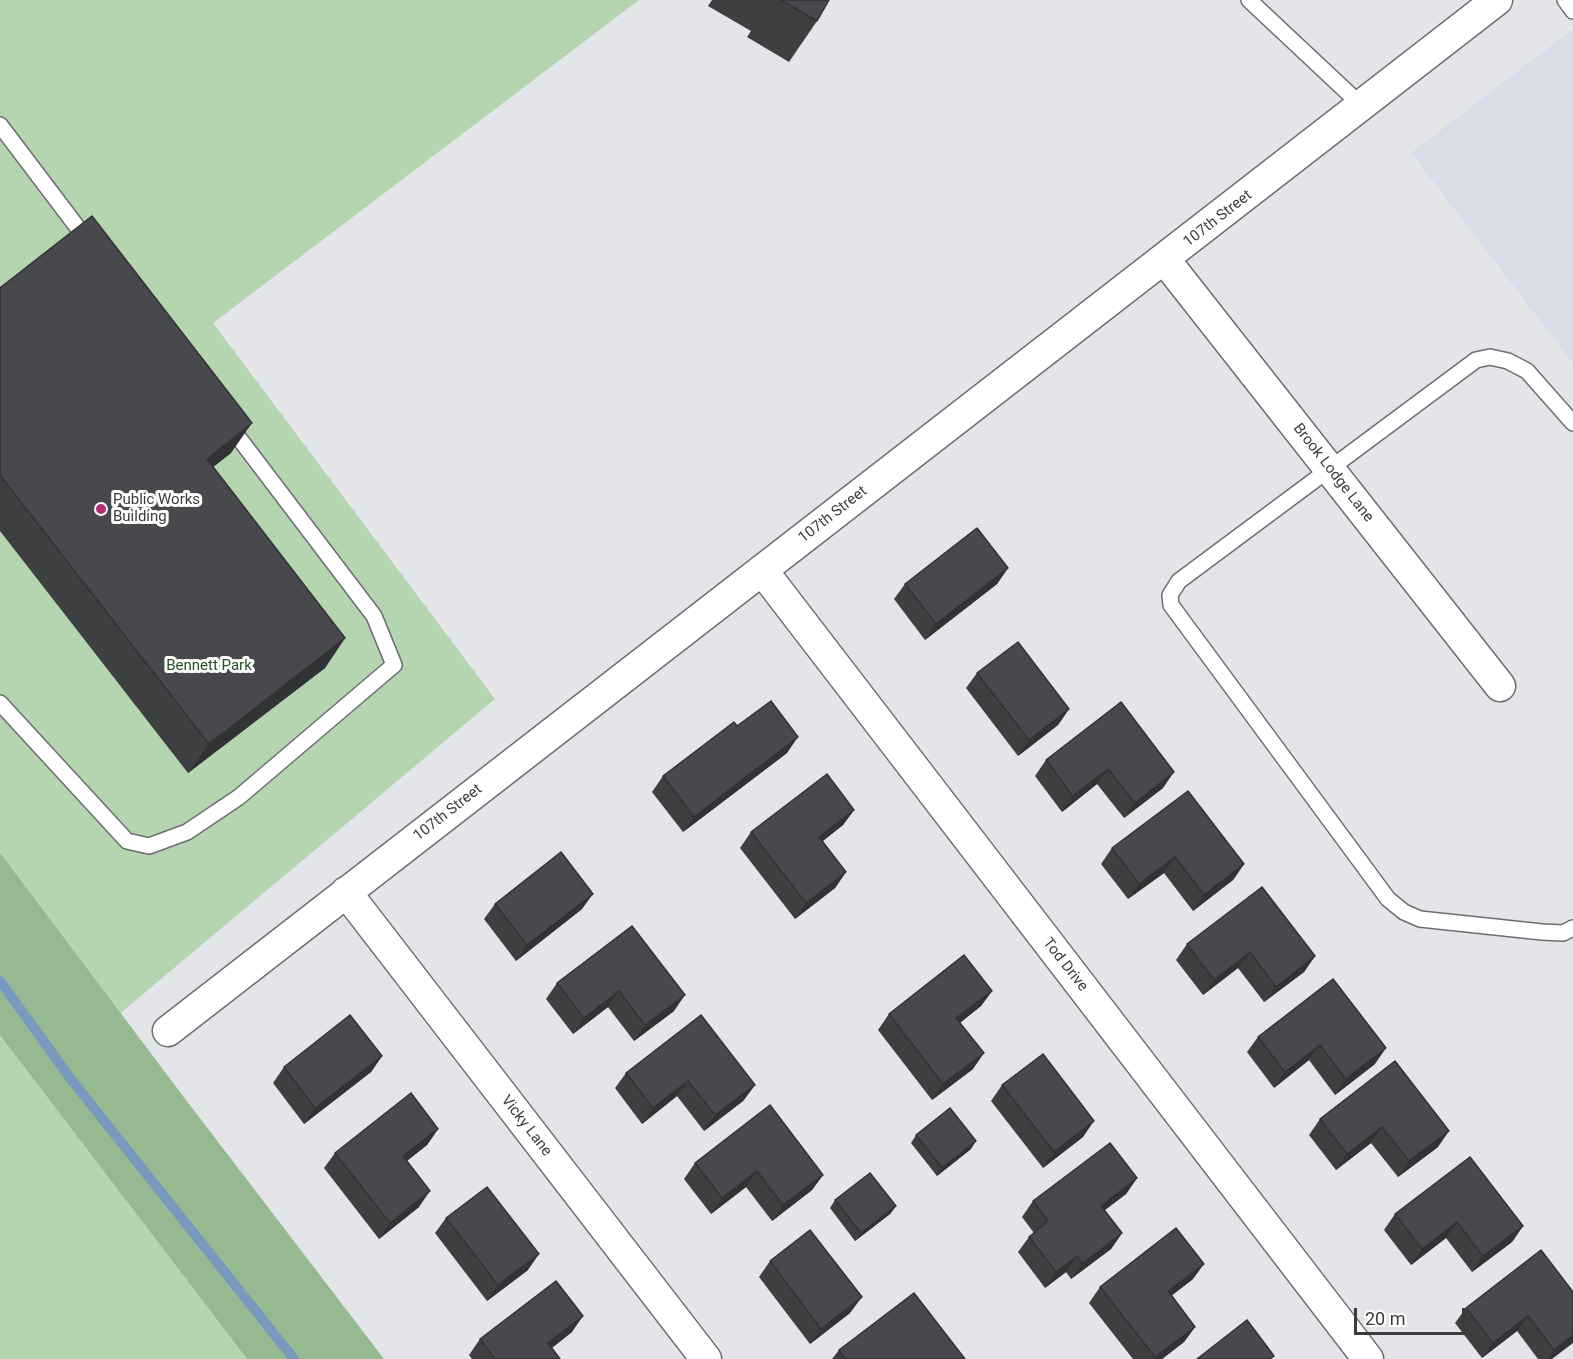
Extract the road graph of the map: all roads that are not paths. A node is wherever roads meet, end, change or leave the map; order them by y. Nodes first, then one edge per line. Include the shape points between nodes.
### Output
1 (1249, 0) edge
2 (1497, 0) edge
3 (1565, 0) edge
4 (1573, 10) edge
5 (1362, 106) junction
6 (0, 125) edge
7 (99, 255) edge
8 (1165, 260) junction
9 (222, 416) edge
10 (1573, 423) edge
11 (1330, 468) junction
12 (762, 570) junction
13 (1500, 686) dead end
14 (0, 703) edge
15 (346, 892) junction
16 (1573, 928) edge
17 (168, 1031) dead end
18 (706, 1359) edge
19 (1368, 1359) edge

1 - 5 lane
2 - 5 street, 107th Street
3 - 4 lane
5 - 8 street, 107th Street
6 - 7 lane
8 - 11 street, Brook Lodge Lane
8 - 12 street, 107th Street
9 - 14 lane via 374,616 394,665 239,796 187,832 148,846 127,841
10 - 11 lane via 1527,371 1490,357 1476,360
11 - 13 street, Brook Lodge Lane
11 - 16 lane via 1179,581 1170,595 1171,605 1388,899 1404,912 1420,919 1542,932 1563,933
12 - 15 street, 107th Street
12 - 19 street, Tod Drive
15 - 17 street, 107th Street
15 - 18 street, Vicky Lane

